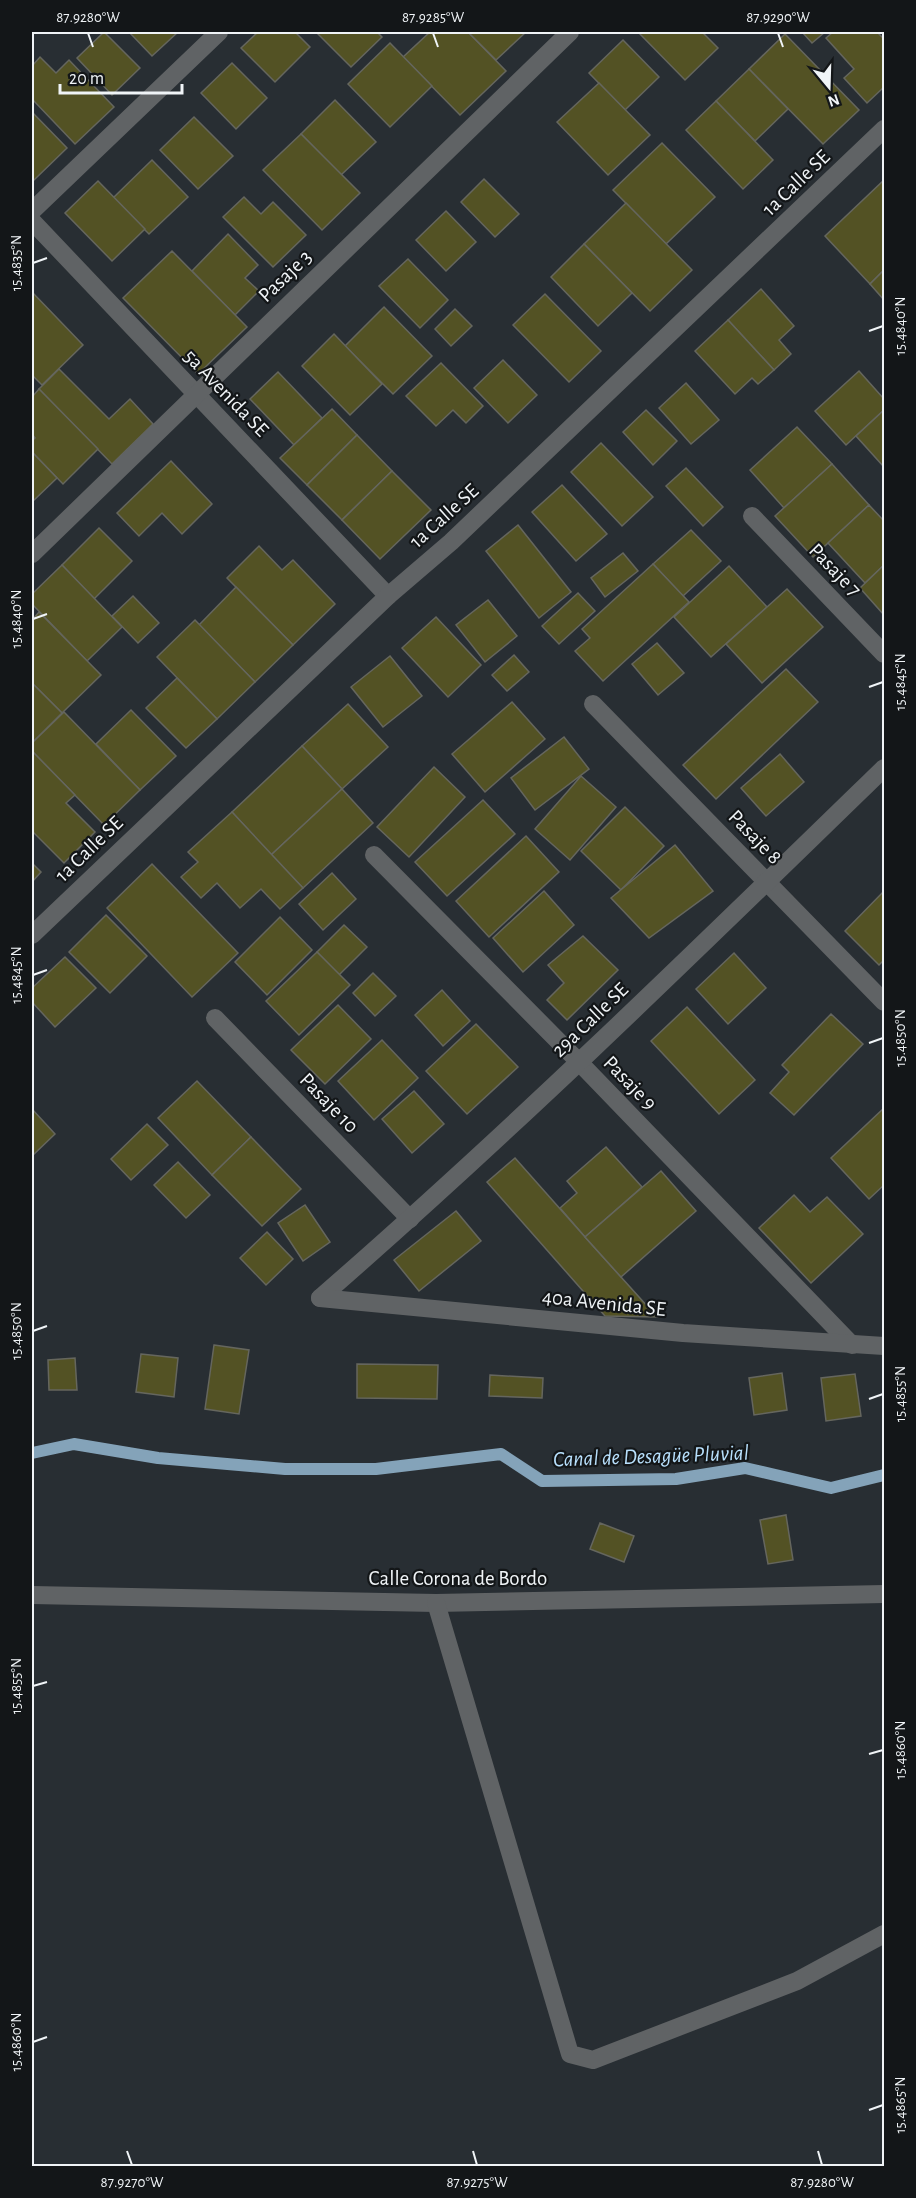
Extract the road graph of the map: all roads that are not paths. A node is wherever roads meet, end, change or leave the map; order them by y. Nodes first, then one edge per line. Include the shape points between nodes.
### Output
1 (219, 32) edge
2 (570, 32) edge
3 (885, 129) edge
4 (32, 211) edge
5 (32, 221) edge
6 (196, 394) junction
7 (752, 516) dead end
8 (32, 554) edge
9 (388, 596) junction
10 (885, 654) edge
11 (593, 704) dead end
12 (885, 768) edge
13 (374, 855) dead end
14 (767, 882) junction
15 (32, 935) edge
16 (885, 1002) edge
17 (215, 1017) dead end
18 (579, 1062) junction
19 (411, 1219) junction
20 (320, 1298) joint
21 (852, 1345) junction
22 (885, 1347) edge
23 (885, 1594) edge
24 (32, 1595) edge
25 (436, 1603) junction
26 (885, 1934) edge

1 - 4 street
2 - 6 street, Pasaje 3
3 - 9 street, 1a Calle SE via 451,542
5 - 6 street, 5a Avenida SE
6 - 8 street, Pasaje 3
6 - 9 street, 5a Avenida SE
7 - 10 street, Pasaje 7
9 - 15 street, 1a Calle SE
11 - 14 street, Pasaje 8
12 - 14 street, 29a Calle SE
13 - 18 street, Pasaje 9
14 - 16 street, Pasaje 8
14 - 18 street, 29a Calle SE
17 - 19 street, Pasaje 10
18 - 19 street, 29a Calle SE
18 - 21 street, Pasaje 9
19 - 20 street, 29a Calle SE
20 - 21 street, 40a Avenida SE
21 - 22 street, 40a Avenida SE
23 - 25 street, Calle Corona de Bordo
24 - 25 street, Calle Corona de Bordo
25 - 26 street via 570,2054 593,2060 797,1981

